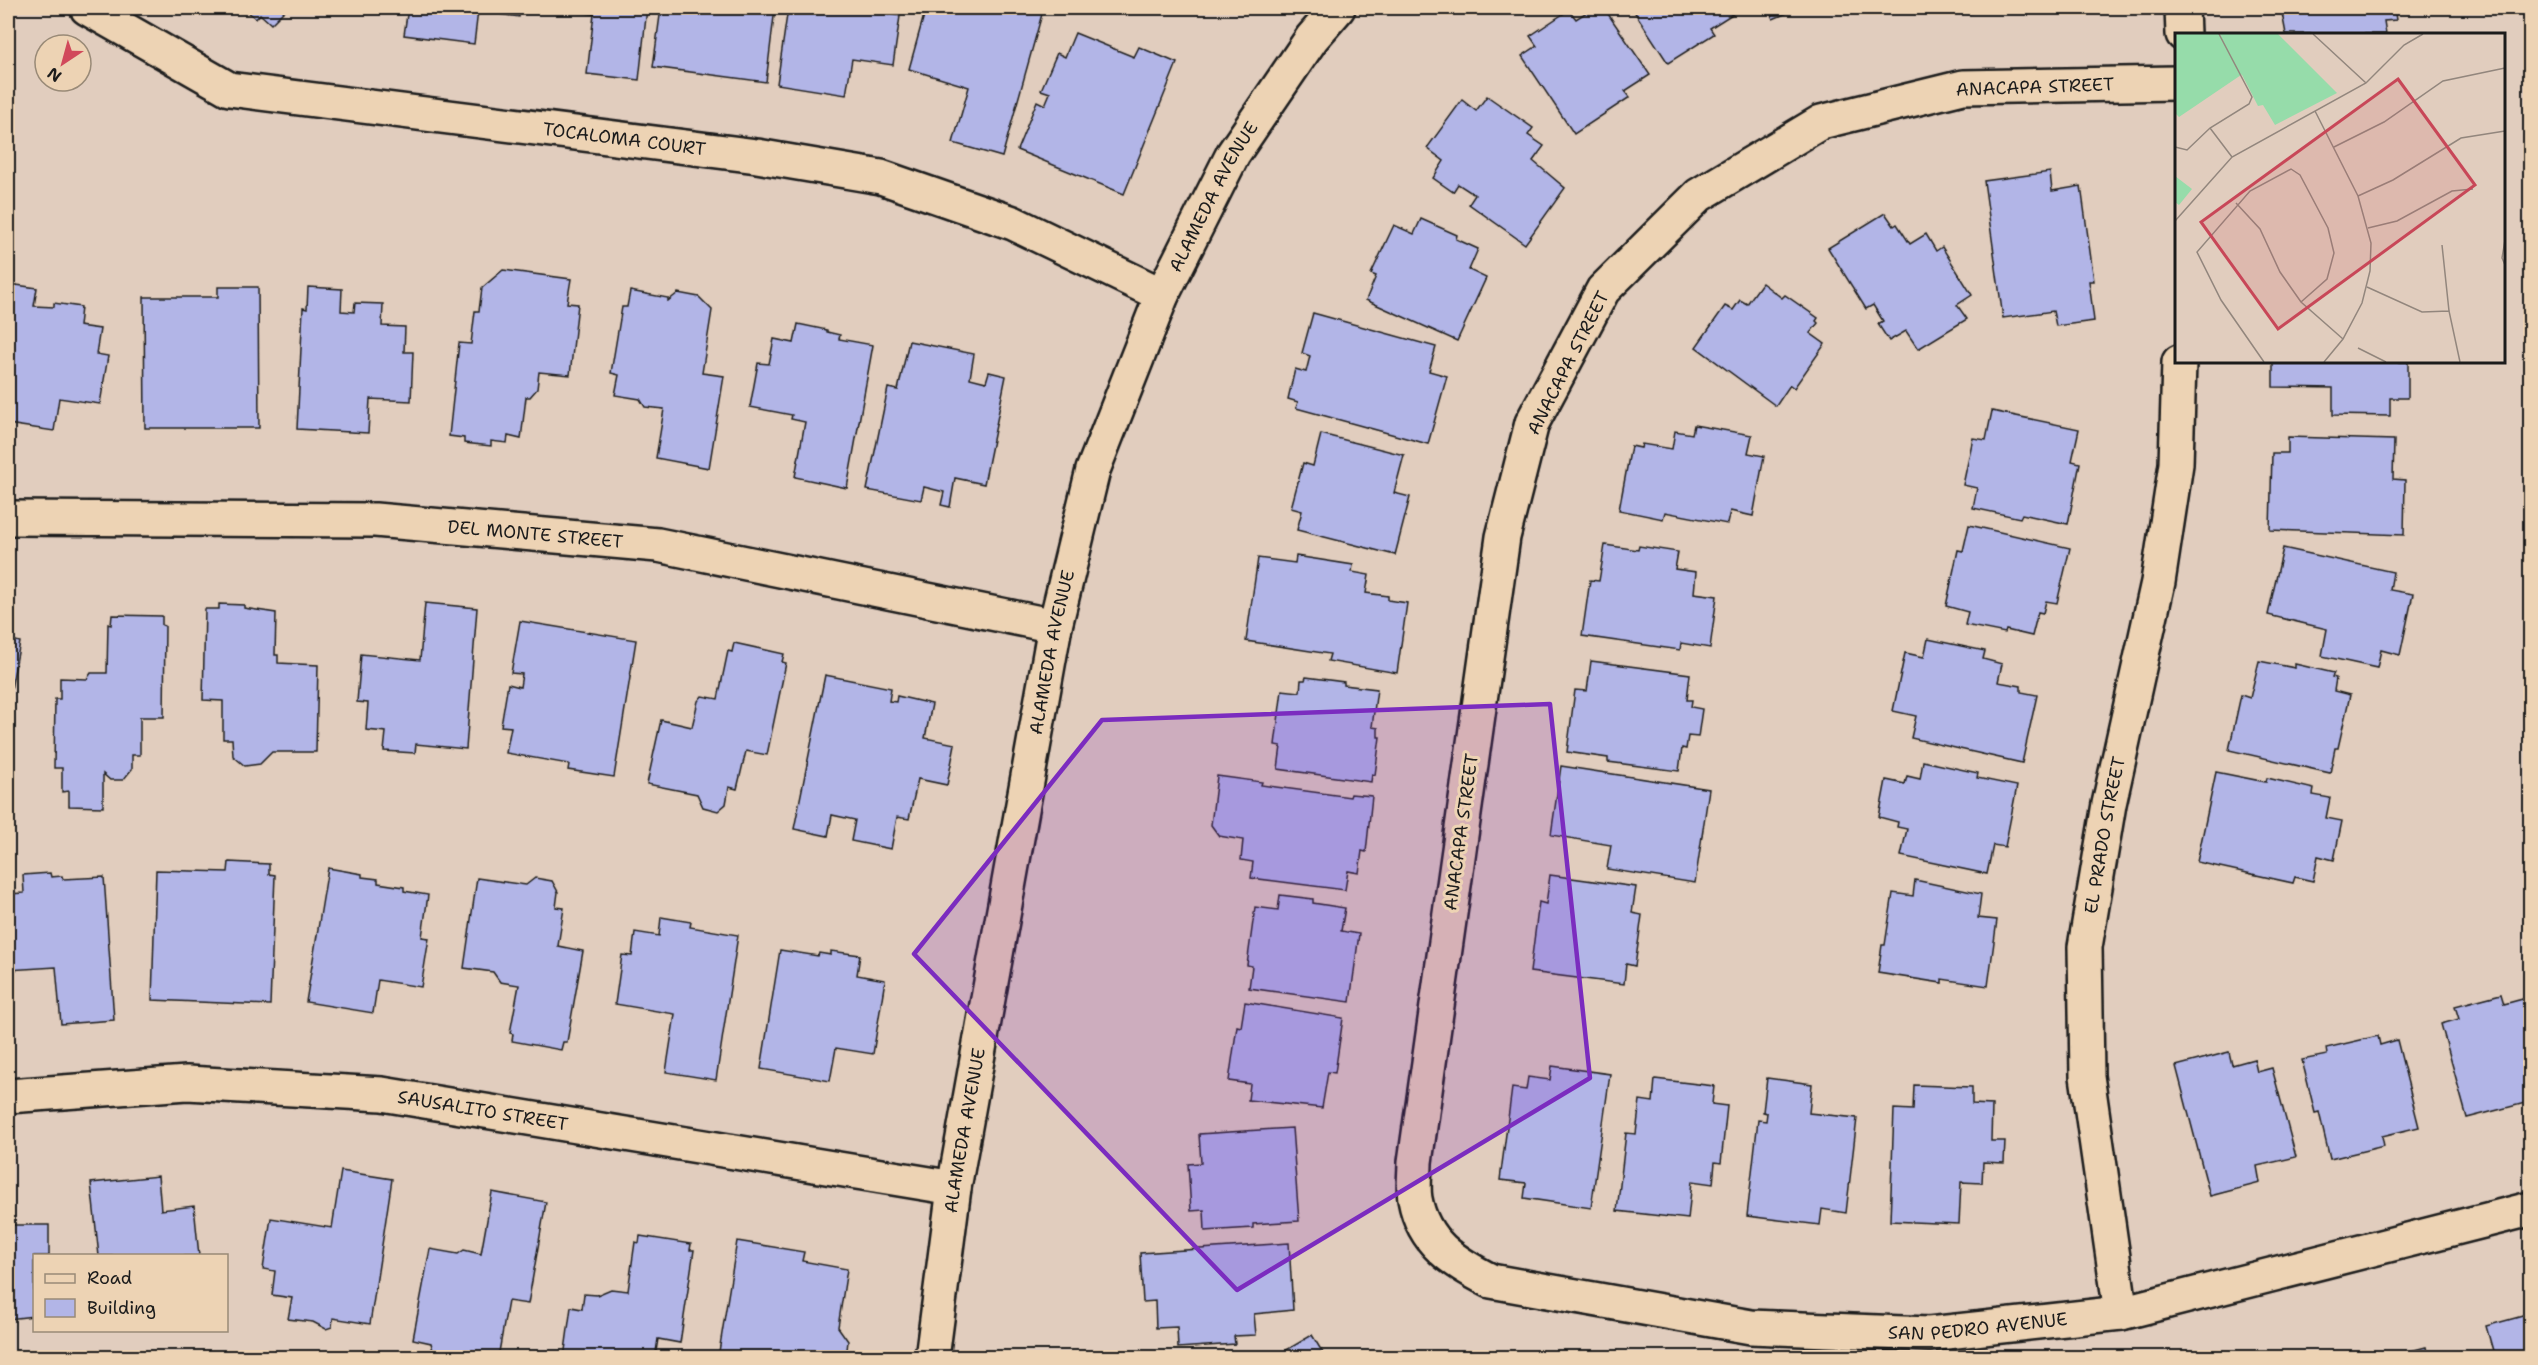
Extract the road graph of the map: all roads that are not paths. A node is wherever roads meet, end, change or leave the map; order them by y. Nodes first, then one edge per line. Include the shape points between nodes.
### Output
1 (87, 8) edge
2 (1338, 8) edge
3 (2182, 8) edge
4 (2183, 33) edge
5 (2175, 83) edge
6 (1162, 295) junction
7 (2179, 363) edge
8 (8, 518) edge
9 (1055, 626) junction
10 (8, 1096) edge
11 (954, 1188) junction
12 (2530, 1209) edge
13 (1429, 1238) joint
14 (2121, 1314) junction
15 (932, 1358) edge

1 - 6 street, TOCALOMA COURT via 229,89 757,156 881,177 1013,223
2 - 6 street, ALAMEDA AVENUE via 1312,38 1233,154
3 - 4 street
5 - 13 street, ANACAPA STREET via 1963,87 1821,122 1699,195 1603,290 1532,423 1503,537 1415,1162 1415,1199
6 - 9 street, ALAMEDA AVENUE via 1093,470
7 - 14 street, EL PRADO STREET via 2176,464 2158,582 2109,804 2085,947 2087,1076
8 - 9 street, DEL MONTE STREET via 375,520 658,545
9 - 11 street, ALAMEDA AVENUE
10 - 11 street, SAUSALITO STREET via 187,1083 382,1094
11 - 15 street, ALAMEDA AVENUE
12 - 14 street, SAN PEDRO AVENUE
13 - 14 street, SAN PEDRO AVENUE via 1457,1264 1491,1281 1750,1327 1929,1334

